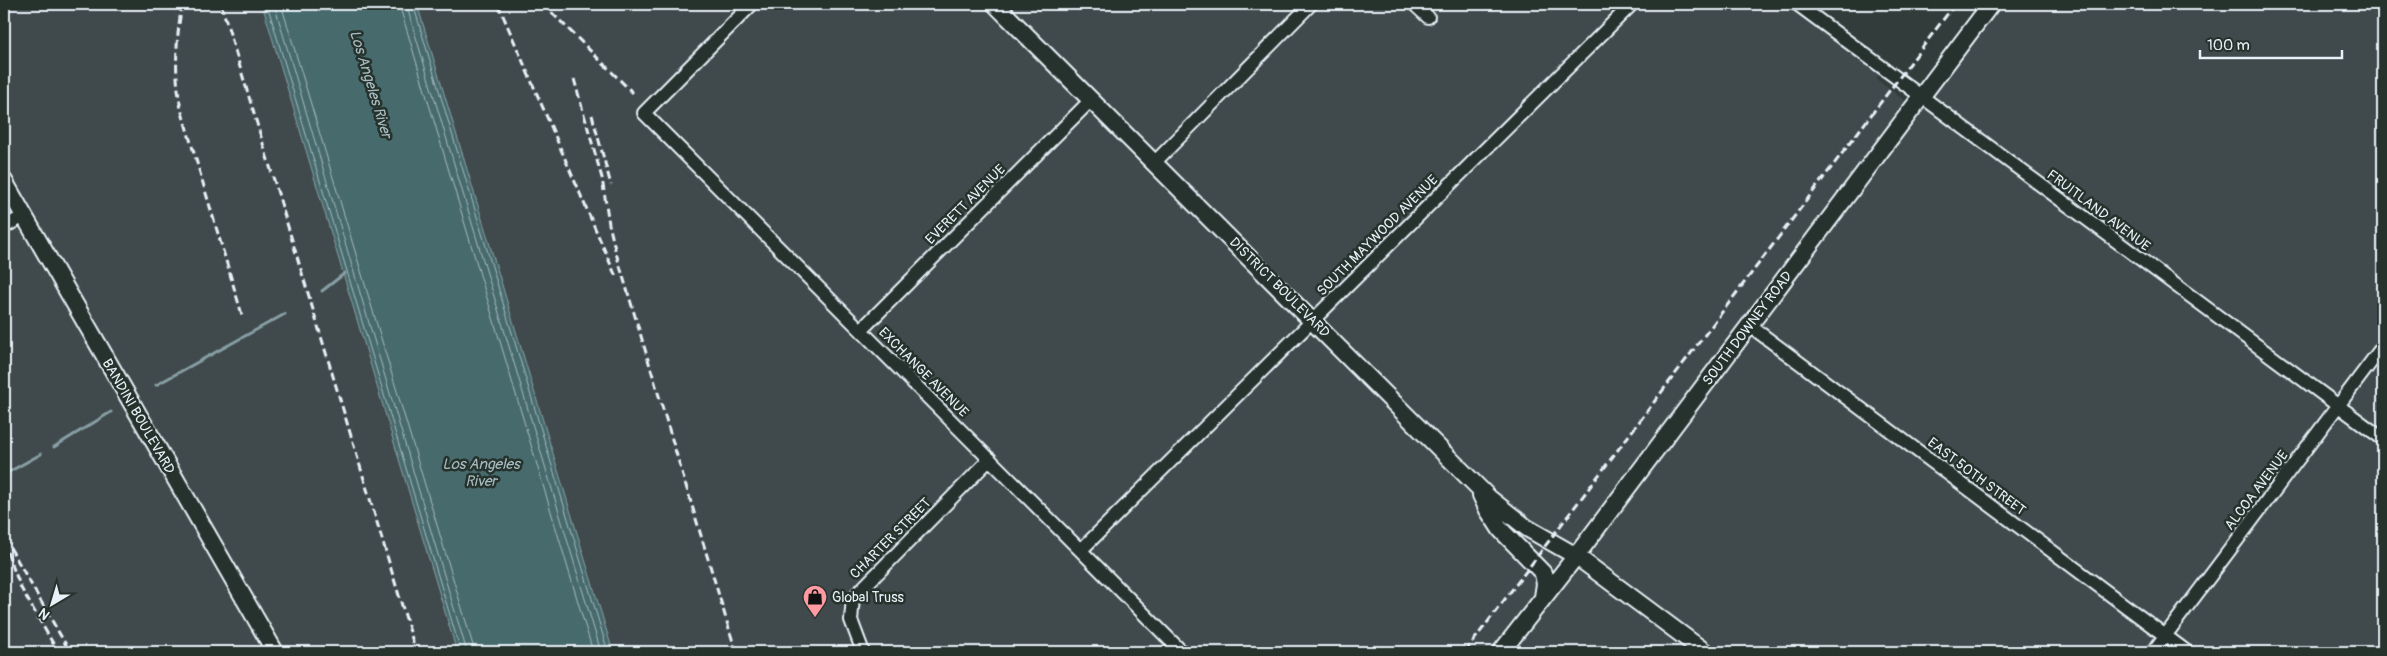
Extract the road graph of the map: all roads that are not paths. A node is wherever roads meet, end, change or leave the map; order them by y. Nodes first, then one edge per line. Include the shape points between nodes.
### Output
1 (752, 4) edge
2 (995, 4) edge
3 (1311, 4) edge
4 (1414, 4) edge
5 (1632, 4) edge
6 (1797, 4) edge
7 (1991, 4) edge
8 (1428, 17) dead end
9 (1921, 97) junction
10 (1091, 100) junction
11 (1154, 162) junction
12 (4, 181) edge
13 (24, 216) junction
14 (4, 227) edge
15 (1313, 320) junction
16 (1749, 325) junction
17 (860, 330) junction
18 (2383, 346) edge
19 (2339, 406) junction
20 (2383, 439) edge
21 (990, 459) junction
22 (1478, 488) junction
23 (1081, 550) junction
24 (1576, 556) junction
25 (1543, 597) junction
26 (2165, 636) junction
27 (275, 652) edge
28 (863, 652) edge
29 (1182, 652) edge
30 (1501, 652) edge
31 (1704, 652) edge
32 (2153, 652) edge
33 (2187, 652) edge

1 - 17 street, EXCHANGE AVENUE via 644,113
2 - 10 main road, DISTRICT BOULEVARD
3 - 11 street
4 - 8 street
5 - 15 street, SOUTH MAYWOOD AVENUE
6 - 9 street, FRUITLAND AVENUE
7 - 9 main road, SOUTH DOWNEY ROAD
9 - 16 main road, SOUTH DOWNEY ROAD
9 - 19 street, FRUITLAND AVENUE
10 - 11 main road, DISTRICT BOULEVARD
10 - 17 street, EVERETT AVENUE
11 - 15 main road, DISTRICT BOULEVARD
12 - 13 main road, BANDINI BOULEVARD
13 - 14 street
13 - 27 main road, BANDINI BOULEVARD
15 - 22 main road, DISTRICT BOULEVARD
15 - 23 street, SOUTH MAYWOOD AVENUE
16 - 24 main road, SOUTH DOWNEY ROAD
16 - 26 street, EAST 50TH STREET
17 - 21 street, EXCHANGE AVENUE
18 - 19 street, ALCOA AVENUE
19 - 20 street, FRUITLAND AVENUE
19 - 26 street, ALCOA AVENUE
21 - 23 street, EXCHANGE AVENUE
21 - 28 street, CHARTER STREET via 853,598 850,614
22 - 24 main road, DISTRICT BOULEVARD via 1521,524
22 - 25 main road via 1501,530 1543,573
23 - 29 street, EXCHANGE AVENUE
24 - 25 main road, SOUTH DOWNEY ROAD
24 - 31 main road, DISTRICT BOULEVARD
25 - 30 main road, SOUTH DOWNEY ROAD
26 - 32 street, ALCOA AVENUE
26 - 33 street, EAST 50TH STREET

